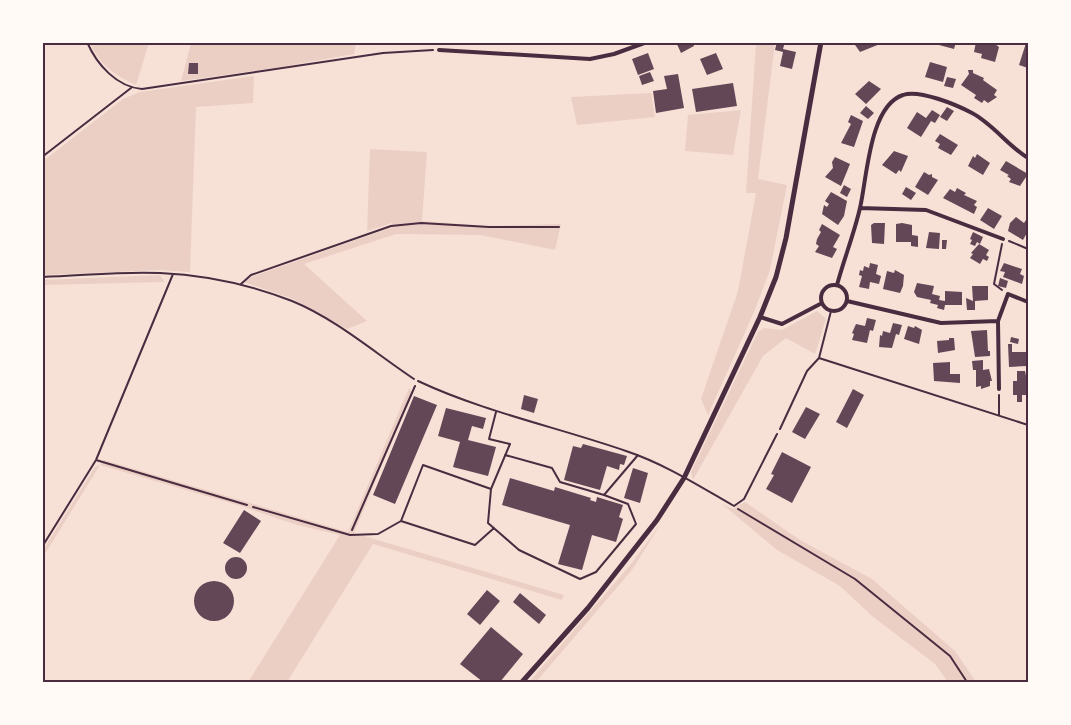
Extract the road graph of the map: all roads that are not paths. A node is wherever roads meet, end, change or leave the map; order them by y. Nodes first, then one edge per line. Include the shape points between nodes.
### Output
1 (648, 42) edge
2 (821, 42) edge
3 (439, 50) road end
4 (1028, 158) edge
5 (860, 208) junction
6 (1003, 239) road end
7 (837, 285) junction
8 (847, 301) junction
9 (1028, 302) edge
10 (822, 304) junction
11 (760, 316) junction
12 (998, 321) junction
13 (418, 382) road end
14 (999, 389) road end
15 (496, 412) junction
16 (777, 434) road end
17 (505, 455) junction
18 (638, 455) junction
19 (684, 478) junction
20 (491, 488) junction
21 (604, 495) junction
22 (253, 506) road end
23 (401, 521) junction
24 (494, 528) junction
25 (522, 682) edge

1 - 3 street via 590,59
2 - 11 street via 786,238 776,277
4 - 5 street via 974,114 940,100 903,94 883,112 875,129
5 - 6 street via 926,210
5 - 7 street
7 - 8 street via 845,291
7 - 10 street via 824,289 820,299
8 - 10 street via 841,309 831,311
8 - 12 street via 941,323
9 - 12 street via 1008,294
10 - 11 street via 782,324
11 - 19 street
12 - 14 street
13 - 15 lane
15 - 17 lane via 489,439 510,444
15 - 18 lane
16 - 19 lane via 744,499 734,506
17 - 20 lane
17 - 21 lane via 552,468 560,482
18 - 19 lane
18 - 21 lane
19 - 25 street via 658,520 588,608
20 - 23 lane via 423,466
20 - 24 lane via 488,523
21 - 24 lane via 628,504 636,524 596,572 580,578 519,550
22 - 23 lane via 350,535 378,534
23 - 24 lane via 475,545

